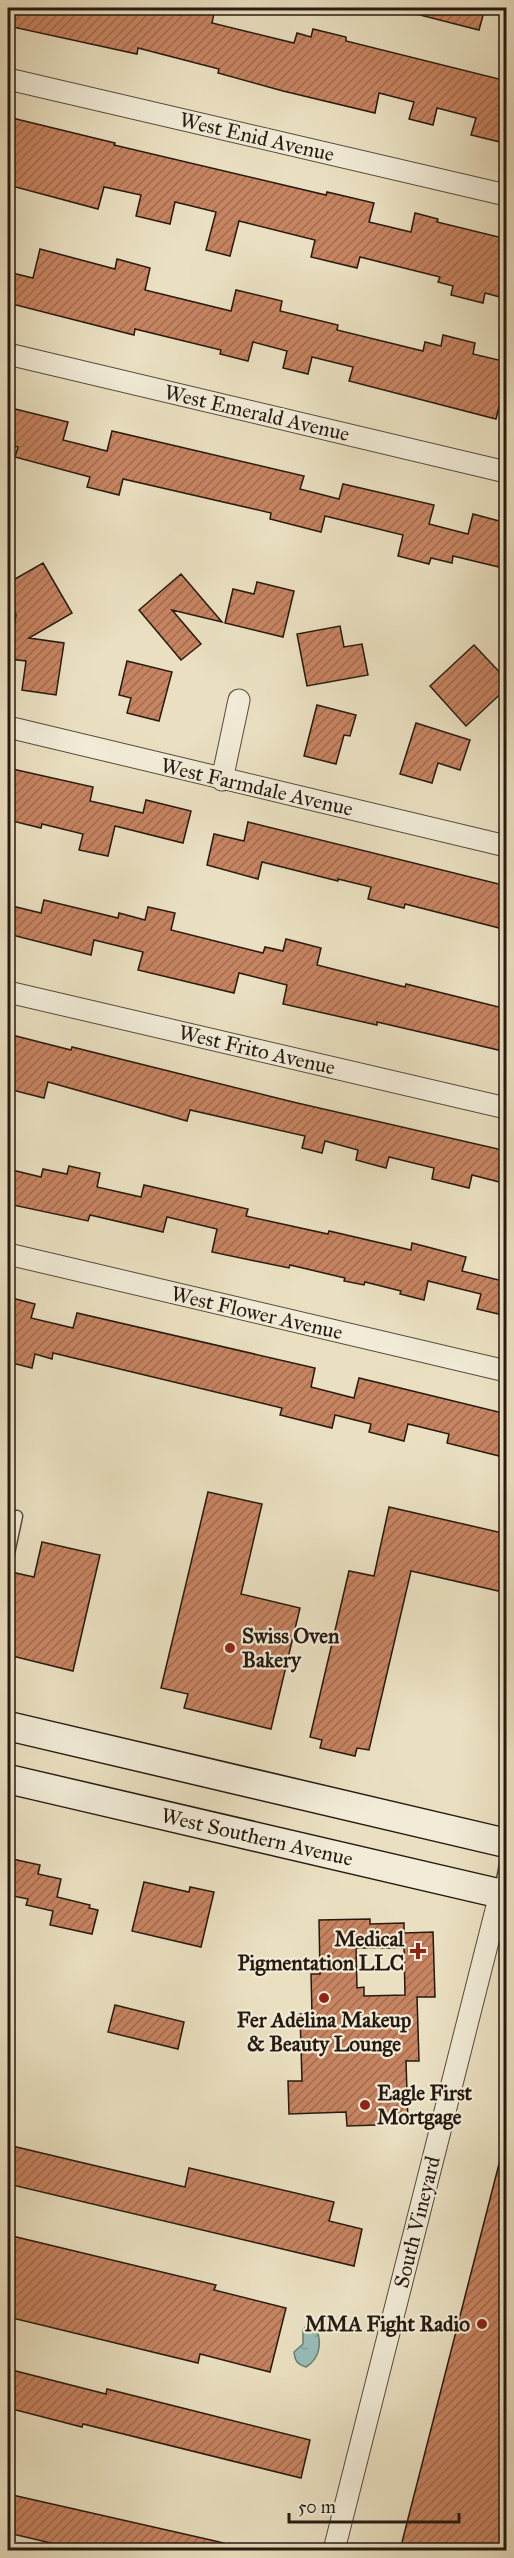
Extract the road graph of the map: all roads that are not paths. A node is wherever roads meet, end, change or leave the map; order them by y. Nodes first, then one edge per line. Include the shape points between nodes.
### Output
1 (8, 79) edge
2 (507, 195) edge
3 (8, 354) edge
4 (507, 472) edge
5 (239, 700) dead end
6 (8, 727) edge
7 (222, 780) junction
8 (507, 846) edge
9 (8, 992) edge
10 (507, 1108) edge
11 (8, 1254) edge
12 (507, 1371) edge
13 (17, 1516) dead end
14 (8, 1558) edge
15 (8, 1726) edge
16 (8, 1779) edge
17 (507, 1843) edge
18 (507, 1859) edge
19 (503, 1894) edge
20 (334, 2550) edge

1 - 2 street, West Enid Avenue
3 - 4 street, West Emerald Avenue
5 - 7 street
6 - 7 street, West Farmdale Avenue
7 - 8 street, West Farmdale Avenue
9 - 10 street, West Frito Avenue
11 - 12 street, West Flower Avenue
13 - 14 lane
15 - 17 main road
16 - 19 main road, West Southern Avenue
18 - 19 lane
19 - 20 street, South Vineyard

